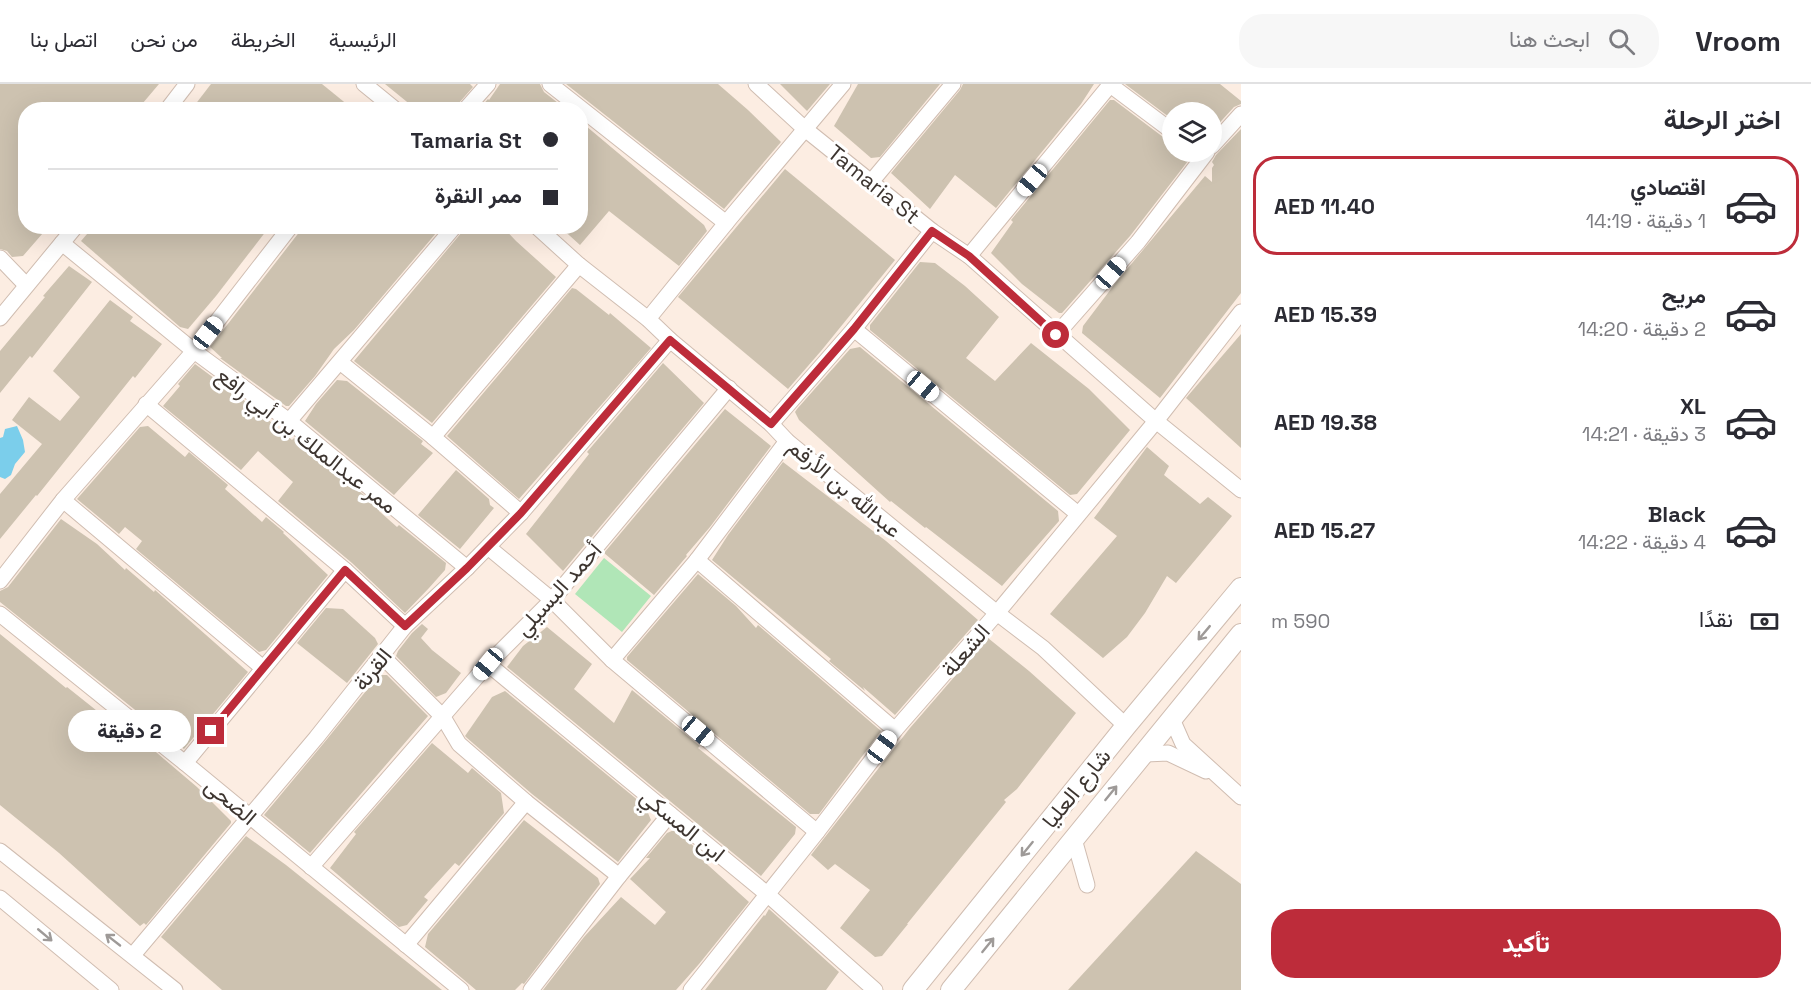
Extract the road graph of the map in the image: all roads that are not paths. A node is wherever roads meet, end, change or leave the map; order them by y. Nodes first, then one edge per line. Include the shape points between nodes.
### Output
1 (187, 84) edge
2 (365, 84) edge
3 (488, 84) edge
4 (550, 84) edge
5 (756, 84) edge
6 (843, 84) edge
7 (953, 84) edge
8 (1110, 84) edge
9 (173, 102) edge
10 (383, 102) edge
11 (472, 102) edge
12 (573, 102) edge
13 (588, 114) edge
14 (1241, 114) edge
15 (1162, 124) edge
16 (805, 129) junction
17 (1222, 134) edge
18 (1198, 162) edge
19 (871, 182) junction
20 (726, 223) junction
21 (932, 231) junction
22 (70, 234) edge
23 (285, 234) edge
24 (448, 234) edge
25 (545, 234) edge
26 (63, 243) junction
27 (969, 256) junction
28 (0, 258) edge
29 (579, 265) junction
30 (27, 285) junction
31 (1241, 312) edge
32 (0, 318) edge
33 (648, 319) junction
34 (854, 329) junction
35 (1056, 335) junction
36 (670, 340) junction
37 (194, 351) junction
38 (340, 362) junction
39 (729, 388) junction
40 (146, 404) junction
41 (289, 421) junction
42 (1156, 421) junction
43 (771, 424) junction
44 (433, 437) junction
45 (787, 441) junction
46 (1241, 489) edge
47 (63, 500) junction
48 (521, 513) junction
49 (1078, 514) junction
50 (488, 547) junction
51 (697, 560) junction
52 (467, 568) junction
53 (345, 570) junction
54 (0, 581) edge
55 (1241, 588) edge
56 (552, 600) junction
57 (997, 613) junction
58 (0, 614) edge
59 (405, 626) junction
60 (1241, 634) edge
61 (382, 656) junction
62 (612, 660) junction
63 (488, 664) junction
64 (263, 668) junction
65 (443, 717) junction
66 (1172, 718) junction
67 (1126, 726) junction
68 (895, 730) junction
69 (1140, 758) junction
70 (185, 763) junction
71 (1228, 786) junction
72 (1241, 797) edge
73 (526, 802) junction
74 (670, 814) junction
75 (250, 817) junction
76 (817, 832) junction
77 (1074, 840) junction
78 (0, 850) edge
79 (311, 867) junction
80 (619, 876) junction
81 (1087, 885) dead end
82 (767, 894) junction
83 (0, 899) edge
84 (406, 945) junction
85 (133, 955) junction
86 (94, 985) edge
87 (111, 990) edge
88 (175, 990) edge
89 (461, 990) edge
90 (531, 990) edge
91 (691, 990) edge
92 (875, 990) edge
93 (913, 990) edge
94 (951, 990) edge

1 - 9 street
2 - 10 street
3 - 11 street
4 - 12 street
5 - 16 street, Tamaria St
6 - 16 street
7 - 19 street
8 - 15 street
8 - 27 street
13 - 20 street
14 - 17 street
16 - 19 street, Tamaria St
16 - 20 street
18 - 35 street via 1138,242
19 - 21 street, Tamaria St
20 - 33 street
21 - 27 street, Tamaria St
21 - 34 street
22 - 26 street
23 - 37 street
24 - 38 street
25 - 29 street, عبدالله بن الأرقم
26 - 30 street
26 - 37 street, ممر عبدالملك بن أبي رافع
27 - 35 street, Tamaria St
28 - 30 street
29 - 33 street, عبدالله بن الأرقم
29 - 44 street
30 - 32 street
31 - 42 street, الشعلة
33 - 36 street, عبدالله بن الأرقم
34 - 43 street
34 - 49 street
35 - 42 street, Tamaria St
36 - 39 street, عبدالله بن الأرقم
36 - 48 street, القرنة
37 - 40 street
37 - 41 street, ممر عبدالملك بن أبي رافع
38 - 41 street
38 - 44 street
39 - 43 street, عبدالله بن الأرقم
39 - 56 street, أحمد البسيلي
40 - 47 street
40 - 53 street
41 - 52 street, ممر عبدالملك بن أبي رافع
42 - 46 street, Tamaria St
42 - 49 street, الشعلة
43 - 45 street, عبدالله بن الأرقم
44 - 48 street
45 - 51 street
45 - 57 street, عبدالله بن الأرقم
47 - 54 street
47 - 64 street
48 - 50 street, القرنة
49 - 57 street, الشعلة
50 - 52 street, القرنة
50 - 56 street
51 - 62 street
51 - 68 street
52 - 59 street, القرنة
53 - 59 street
53 - 64 street
55 -> 67 main road, شارع العليا
56 - 62 street
56 - 63 street, أحمد البسيلي
57 - 67 street, عبدالله بن الأرقم via 1043,648
57 - 68 street, الشعلة
58 - 70 street, الضحى
59 - 61 street, القرنة
60 - 66 main road, شارع العليا
61 - 65 street
61 - 75 street, القرنة
62 - 76 street
63 - 65 street, أحمد البسيلي
63 - 74 street, ابن المسكي
64 - 70 street
65 - 73 street via 459,744
65 - 79 street, أحمد البسيلي
66 - 69 main road, شارع العليا
66 - 71 street via 1183,744
67 -> 93 main road, شارع العليا
68 - 76 street, الشعلة
69 - 71 street via 1168,753
77 -> 69 main road, شارع العليا
70 - 75 street, الضحى
71 - 72 street
73 - 80 street
73 - 84 street
74 - 80 street
74 - 82 street, ابن المسكي
75 - 79 street, الضحى
75 - 85 street, القرنة
76 - 82 street, الشعلة
77 - 81 street
94 -> 77 main road, شارع العليا
85 -> 78 street
79 - 84 street, الضحى
80 - 90 street
82 - 91 street, الشعلة
82 - 92 street, ابن المسكي
83 -> 86 street
84 - 89 street, الضحى
85 - 88 street
86 - 87 street

